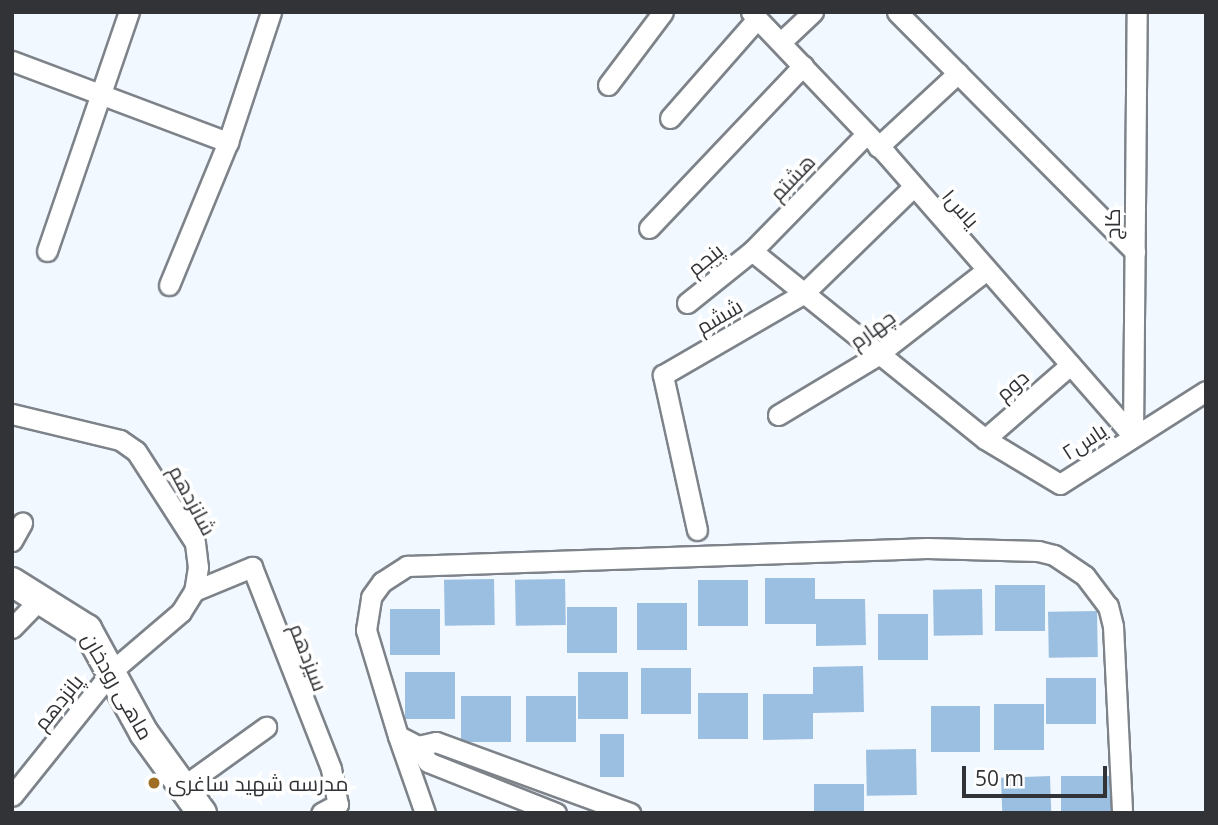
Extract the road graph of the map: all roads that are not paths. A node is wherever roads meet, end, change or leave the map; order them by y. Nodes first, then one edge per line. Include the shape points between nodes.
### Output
1 (129, 12) edge
2 (271, 12) edge
3 (663, 12) edge
4 (813, 12) edge
5 (897, 12) edge
6 (1137, 12) edge
7 (754, 15) edge
8 (781, 42) junction
9 (12, 61) edge
10 (803, 66) junction
11 (958, 73) junction
12 (608, 85) dead end
13 (103, 92) junction
14 (670, 118) dead end
15 (872, 141) junction
16 (228, 142) junction
17 (913, 187) junction
18 (649, 228) dead end
19 (47, 251) dead end
20 (752, 251) junction
21 (1135, 252) junction
22 (985, 271) junction
23 (169, 285) dead end
24 (803, 294) junction
25 (687, 303) dead end
26 (876, 356) junction
27 (1070, 365) junction
28 (1206, 391) edge
29 (12, 414) edge
30 (778, 415) dead end
31 (1133, 436) junction
32 (985, 439) junction
33 (22, 523) dead end
34 (697, 530) dead end
35 (12, 541) edge
36 (12, 582) edge
37 (194, 591) junction
38 (41, 598) junction
39 (12, 628) edge
40 (113, 670) junction
41 (267, 727) dead end
42 (398, 736) junction
43 (418, 746) junction
44 (181, 788) junction
45 (12, 796) edge
46 (202, 813) edge
47 (321, 813) edge
48 (425, 813) edge
49 (556, 813) edge
50 (630, 813) edge
51 (1122, 813) edge

1 - 13 street
2 - 16 street
3 - 12 street
4 - 8 street
5 - 11 street
6 - 21 street, کاج
7 - 8 street, یاس۱
7 - 14 street
8 - 10 street, یاس۱
9 - 13 street
10 - 15 street, یاس۱
10 - 18 street
11 - 15 street, هشتم
11 - 21 street
13 - 16 street
13 - 19 street
15 - 17 street, یاس۱
15 - 20 street, هشتم
16 - 23 street
17 - 22 street, یاس۱
17 - 24 street, ششم
20 - 24 street
20 - 25 street, پنجم
21 - 31 street, کاج
22 - 26 street, چهارم
22 - 27 street, یاس۱
24 - 26 street
24 - 34 street, ششم via 663,375
26 - 30 street, چهارم
26 - 32 street
27 - 31 street, یاس۱
27 - 32 street, دوم
28 - 31 street, یاس۲
29 - 37 street, شانزدهم via 120,440 136,451 195,543
31 - 32 street, یاس۲ via 1060,484
33 - 35 street
36 - 38 main road, ماهی رودخان
37 - 40 street via 181,612
37 - 47 street, سیزدهم via 252,567 331,769 338,804
38 - 39 street
38 - 40 main road, ماهی رودخان via 87,629
40 - 44 main road, ماهی رودخان via 144,733
40 - 45 street, پانزدهم
41 - 44 street
42 - 43 street
42 - 48 street
42 - 51 street via 366,630 366,611 382,582 407,566 927,548 1038,551 1070,564 1108,606 1113,626
43 - 49 street via 428,762
43 - 50 street via 436,742
44 - 46 main road, ماهی رودخان

